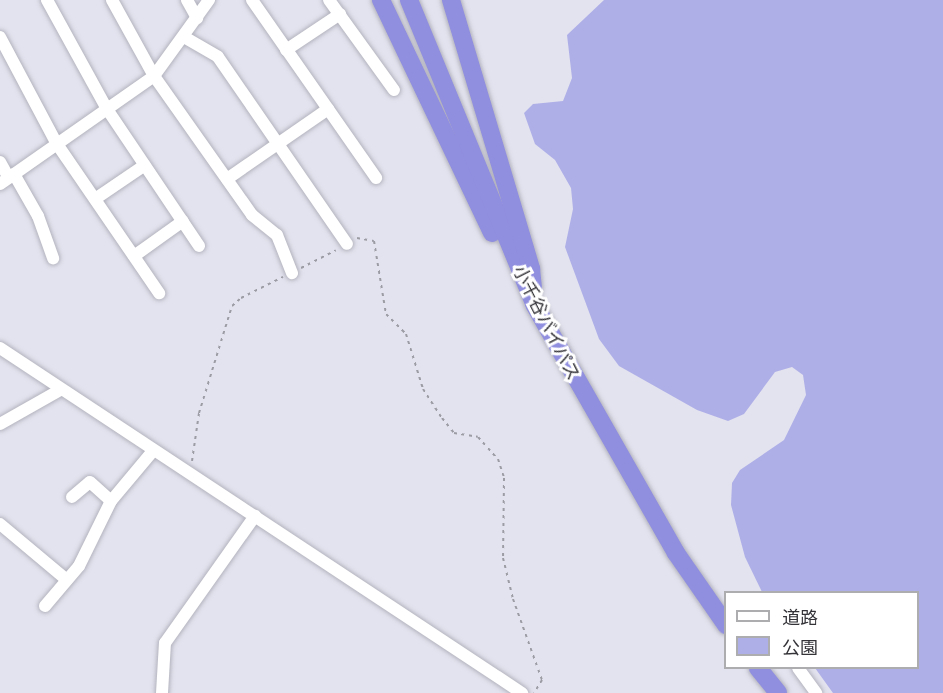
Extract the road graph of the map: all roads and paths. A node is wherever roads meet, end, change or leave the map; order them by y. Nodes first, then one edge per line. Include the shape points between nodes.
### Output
1 (47, 0) edge
2 (112, 0) edge
3 (187, 0) edge
4 (208, 0) edge
5 (252, 0) edge
6 (329, 0) edge
7 (381, 0) edge
8 (409, 0) edge
9 (451, 0) edge
10 (340, 14) junction
11 (196, 18) junction
12 (0, 37) edge
13 (184, 37) junction
14 (286, 50) junction
15 (154, 76) junction
16 (394, 90) dead end
17 (107, 109) junction
18 (328, 110) junction
19 (57, 144) junction
20 (278, 144) junction
21 (0, 162) edge
22 (145, 165) junction
23 (376, 178) dead end
24 (8, 179) edge
25 (227, 179) junction
26 (95, 199) junction
27 (183, 221) junction
28 (347, 244) junction
29 (199, 246) dead end
30 (134, 255) junction
31 (53, 258) dead end
32 (292, 273) junction
33 (522, 280) junction
34 (159, 293) dead end
35 (534, 304) junction
36 (0, 348) edge
37 (60, 390) junction
38 (0, 424) edge
39 (153, 451) junction
40 (190, 476) junction
41 (72, 497) dead end
42 (111, 501) junction
43 (255, 516) junction
44 (0, 524) edge
45 (67, 580) junction
46 (45, 606) dead end
47 (724, 623) edge
48 (759, 669) edge
49 (799, 669) edge
50 (162, 693) edge
51 (522, 693) edge
52 (534, 693) edge
53 (778, 693) edge
54 (816, 693) edge

1 - 17 street
2 - 15 street
3 - 11 street
4 - 11 street
5 - 14 street
6 - 10 street
7 - 33 highway via 476,204
8 - 33 highway, 小千谷バイパス
9 - 35 highway via 531,269
10 - 14 street
10 - 16 street
11 - 13 street
12 - 19 street
13 - 15 street
13 - 20 street via 218,57
14 - 18 street
15 - 17 street
15 - 25 street
17 - 19 street
17 - 22 street
18 - 20 street
18 - 23 street
19 - 24 street
19 - 26 street
20 - 25 street
20 - 28 street
21 - 24 street
22 - 26 street
22 - 27 street
24 - 31 street via 38,216
25 - 32 street via 252,215 277,235
26 - 30 street
27 - 29 street
27 - 30 street
28 - 32 path
28 - 52 path via 360,237 374,241 382,305 406,334 423,389 454,432 478,437 498,459 504,478 503,558 542,680
30 - 34 street
32 - 40 path via 232,306 199,413
33 - 35 highway, 小千谷バイパス
35 - 47 highway, 小千谷バイパス via 676,553
36 - 37 street
37 - 38 street
37 - 39 street
39 - 40 street
39 - 42 street
40 - 43 street
41 - 42 street via 90,482
42 - 45 street via 87,552
43 - 50 street via 165,643
43 - 51 street
44 - 45 street
45 - 46 street
48 - 53 highway
49 - 54 street

